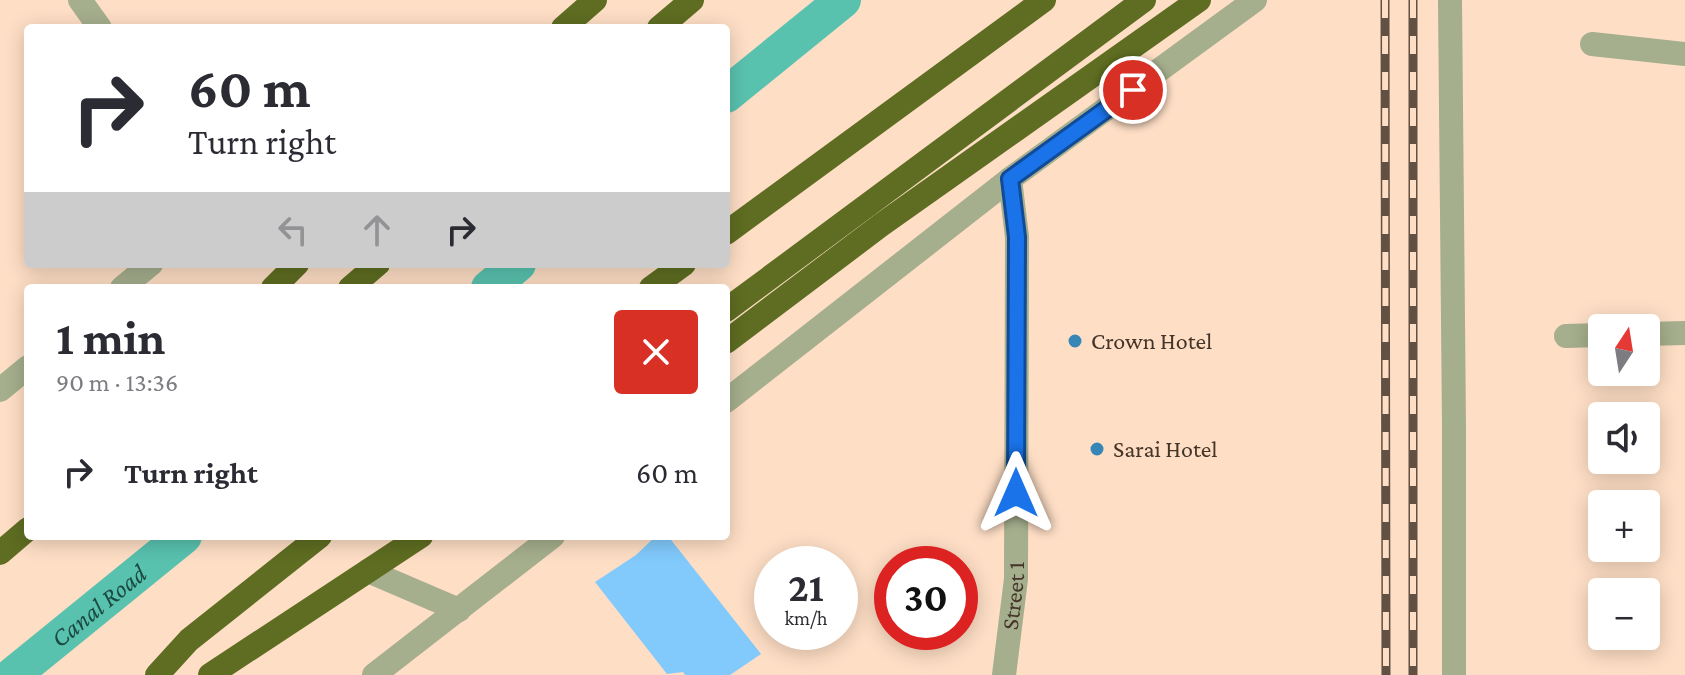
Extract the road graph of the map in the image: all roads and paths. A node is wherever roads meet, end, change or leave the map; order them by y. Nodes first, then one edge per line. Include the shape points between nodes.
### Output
1 (80, 0) edge
2 (595, 0) edge
3 (692, 0) edge
4 (1044, 0) edge
5 (1144, 0) edge
6 (1199, 0) edge
7 (1255, 0) edge
8 (1450, 0) edge
9 (97, 24) edge
10 (568, 24) edge
11 (664, 24) edge
12 (1592, 44) dead end
13 (1685, 54) edge
14 (1010, 179) junction
15 (730, 230) edge
16 (146, 268) edge
17 (293, 268) edge
18 (373, 268) edge
19 (678, 268) edge
20 (127, 284) edge
21 (277, 284) edge
22 (355, 284) edge
23 (656, 284) edge
24 (730, 307) edge
25 (1685, 333) edge
26 (1660, 334) edge
27 (1588, 335) edge
28 (1566, 336) dead end
29 (730, 339) edge
30 (24, 370) edge
31 (0, 390) edge
32 (730, 398) edge
33 (24, 532) edge
34 (315, 540) edge
35 (415, 540) edge
36 (548, 540) edge
37 (0, 553) edge
38 (368, 571) junction
39 (459, 610) junction
40 (157, 675) edge
41 (210, 675) edge
42 (374, 675) edge
43 (1004, 675) edge
44 (1454, 675) edge

1 - 9 street
2 - 10 highway
3 - 11 highway
4 - 15 highway
5 - 24 highway
6 - 29 highway
7 - 14 street
8 - 44 street
12 - 13 street
14 - 32 street
14 - 43 street, Street 1 via 1017,237 1016,579
16 - 20 street
17 - 21 highway
18 - 22 highway
19 - 23 highway
25 - 26 street
27 - 28 street
30 - 31 street
33 - 37 highway
34 - 40 highway via 189,640
35 - 38 highway
36 - 39 street
38 - 39 street
38 - 41 highway
39 - 42 street

